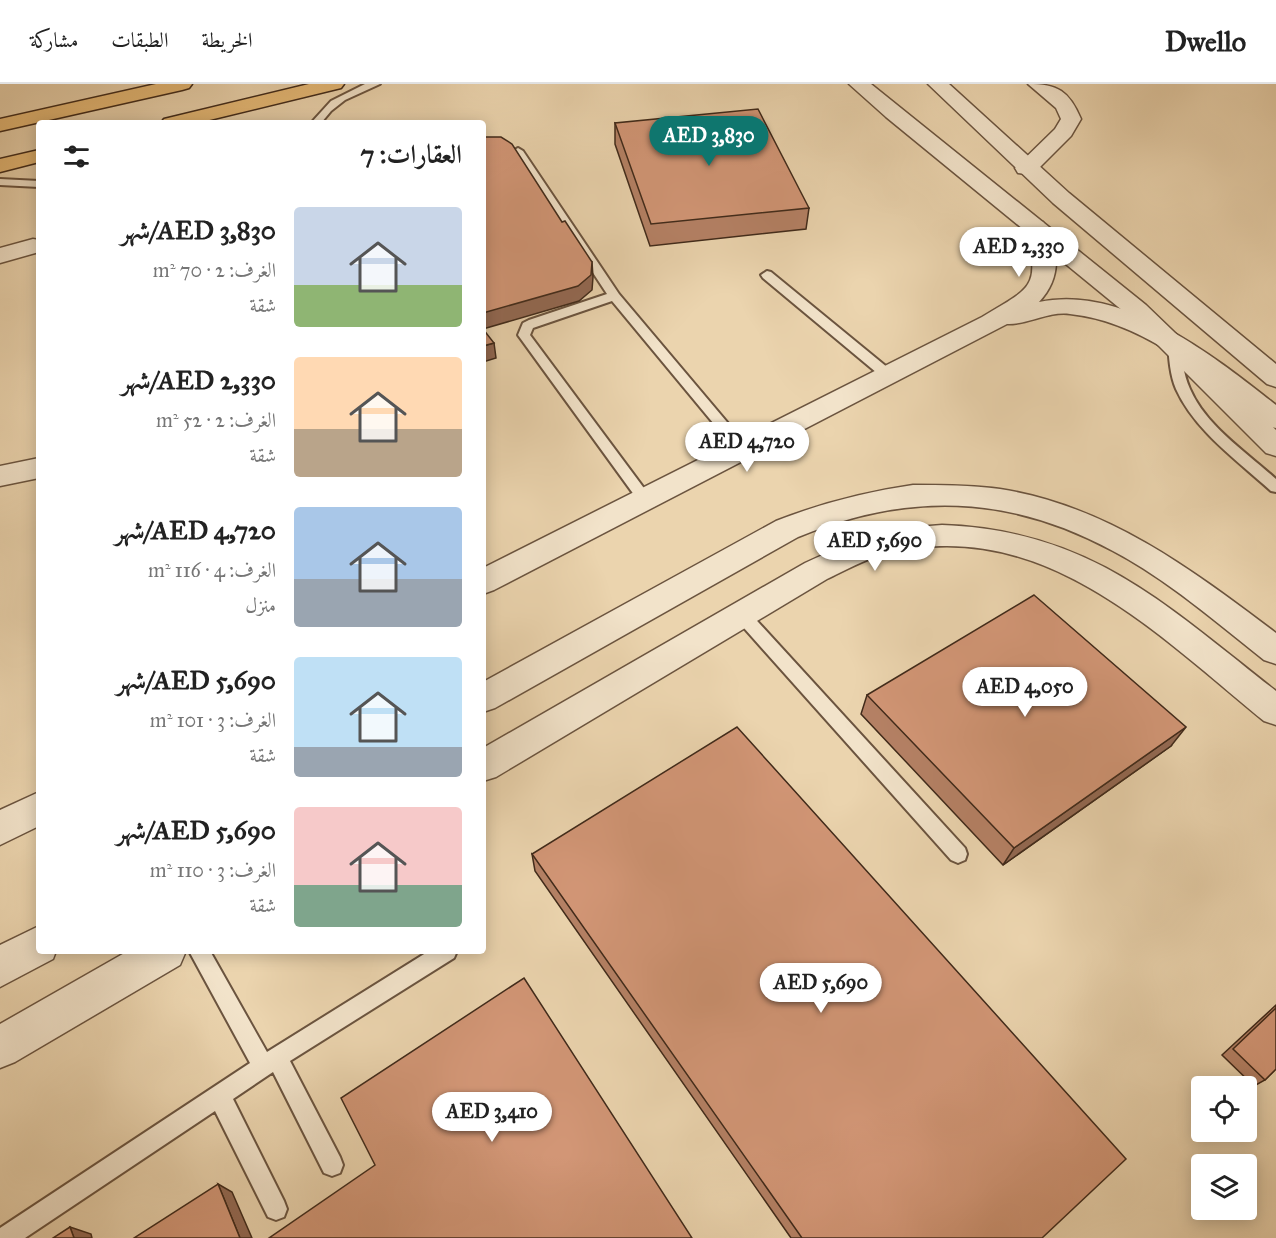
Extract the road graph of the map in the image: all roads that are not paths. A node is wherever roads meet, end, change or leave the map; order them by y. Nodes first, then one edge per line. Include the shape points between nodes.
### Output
1 (182, 84) edge
2 (333, 84) edge
3 (375, 84) edge
4 (859, 84) edge
5 (938, 84) edge
6 (1038, 84) edge
7 (183, 120) edge
8 (318, 120) edge
9 (0, 125) edge
10 (518, 151) edge
11 (36, 157) edge
12 (0, 166) edge
13 (1026, 168) junction
14 (0, 182) edge
15 (36, 184) edge
16 (1035, 227) junction
17 (33, 246) dead end
18 (0, 256) edge
19 (767, 275) dead end
20 (1168, 290) junction
21 (614, 296) junction
22 (991, 323) junction
23 (1174, 342) junction
24 (1276, 350) edge
25 (888, 375) junction
26 (1276, 378) edge
27 (1276, 419) edge
28 (1276, 446) edge
29 (743, 450) junction
30 (36, 469) edge
31 (0, 476) edge
32 (1276, 487) edge
33 (645, 500) junction
34 (486, 580) edge
35 (742, 615) junction
36 (1276, 651) edge
37 (486, 696) edge
38 (1276, 711) edge
39 (486, 764) edge
40 (36, 810) edge
41 (0, 828) edge
42 (958, 854) dead end
43 (36, 947) edge
44 (161, 954) edge
45 (201, 954) edge
46 (442, 954) edge
47 (0, 967) edge
48 (0, 1047) edge
49 (270, 1061) junction
50 (219, 1095) junction
51 (332, 1165) dead end
52 (276, 1209) dead end
53 (5, 1238) edge

1 - 9 highway
2 - 7 highway
3 - 8 lane via 338,100
4 - 16 street
5 - 13 street
6 - 13 street via 1065,105 1071,119 1064,132
10 - 21 lane
11 - 12 highway
13 - 20 street
14 - 15 lane
16 - 22 street via 1045,260 1042,283 1029,299
16 - 23 street via 1104,280
17 - 18 street
19 - 25 lane
20 - 24 street
20 - 26 street
21 - 29 lane
21 - 33 lane via 532,323 524,334
22 - 23 street via 1041,308 1067,306 1103,313
22 - 25 street
23 - 27 street
23 - 28 street
23 - 32 lane via 1179,378 1190,403
25 - 29 street
29 - 33 street
30 - 31 street
33 - 34 street
35 - 38 street via 850,554 888,542 972,537 1059,558 1101,578 1139,603
35 - 39 street
35 - 42 lane
36 - 37 street via 1155,561 1088,526 1018,503 959,495 912,495 846,505 816,515
40 - 41 street
43 - 47 street
44 - 48 street
45 - 49 lane
46 - 49 lane
49 - 50 lane
49 - 51 lane
50 - 52 lane
50 - 53 lane

